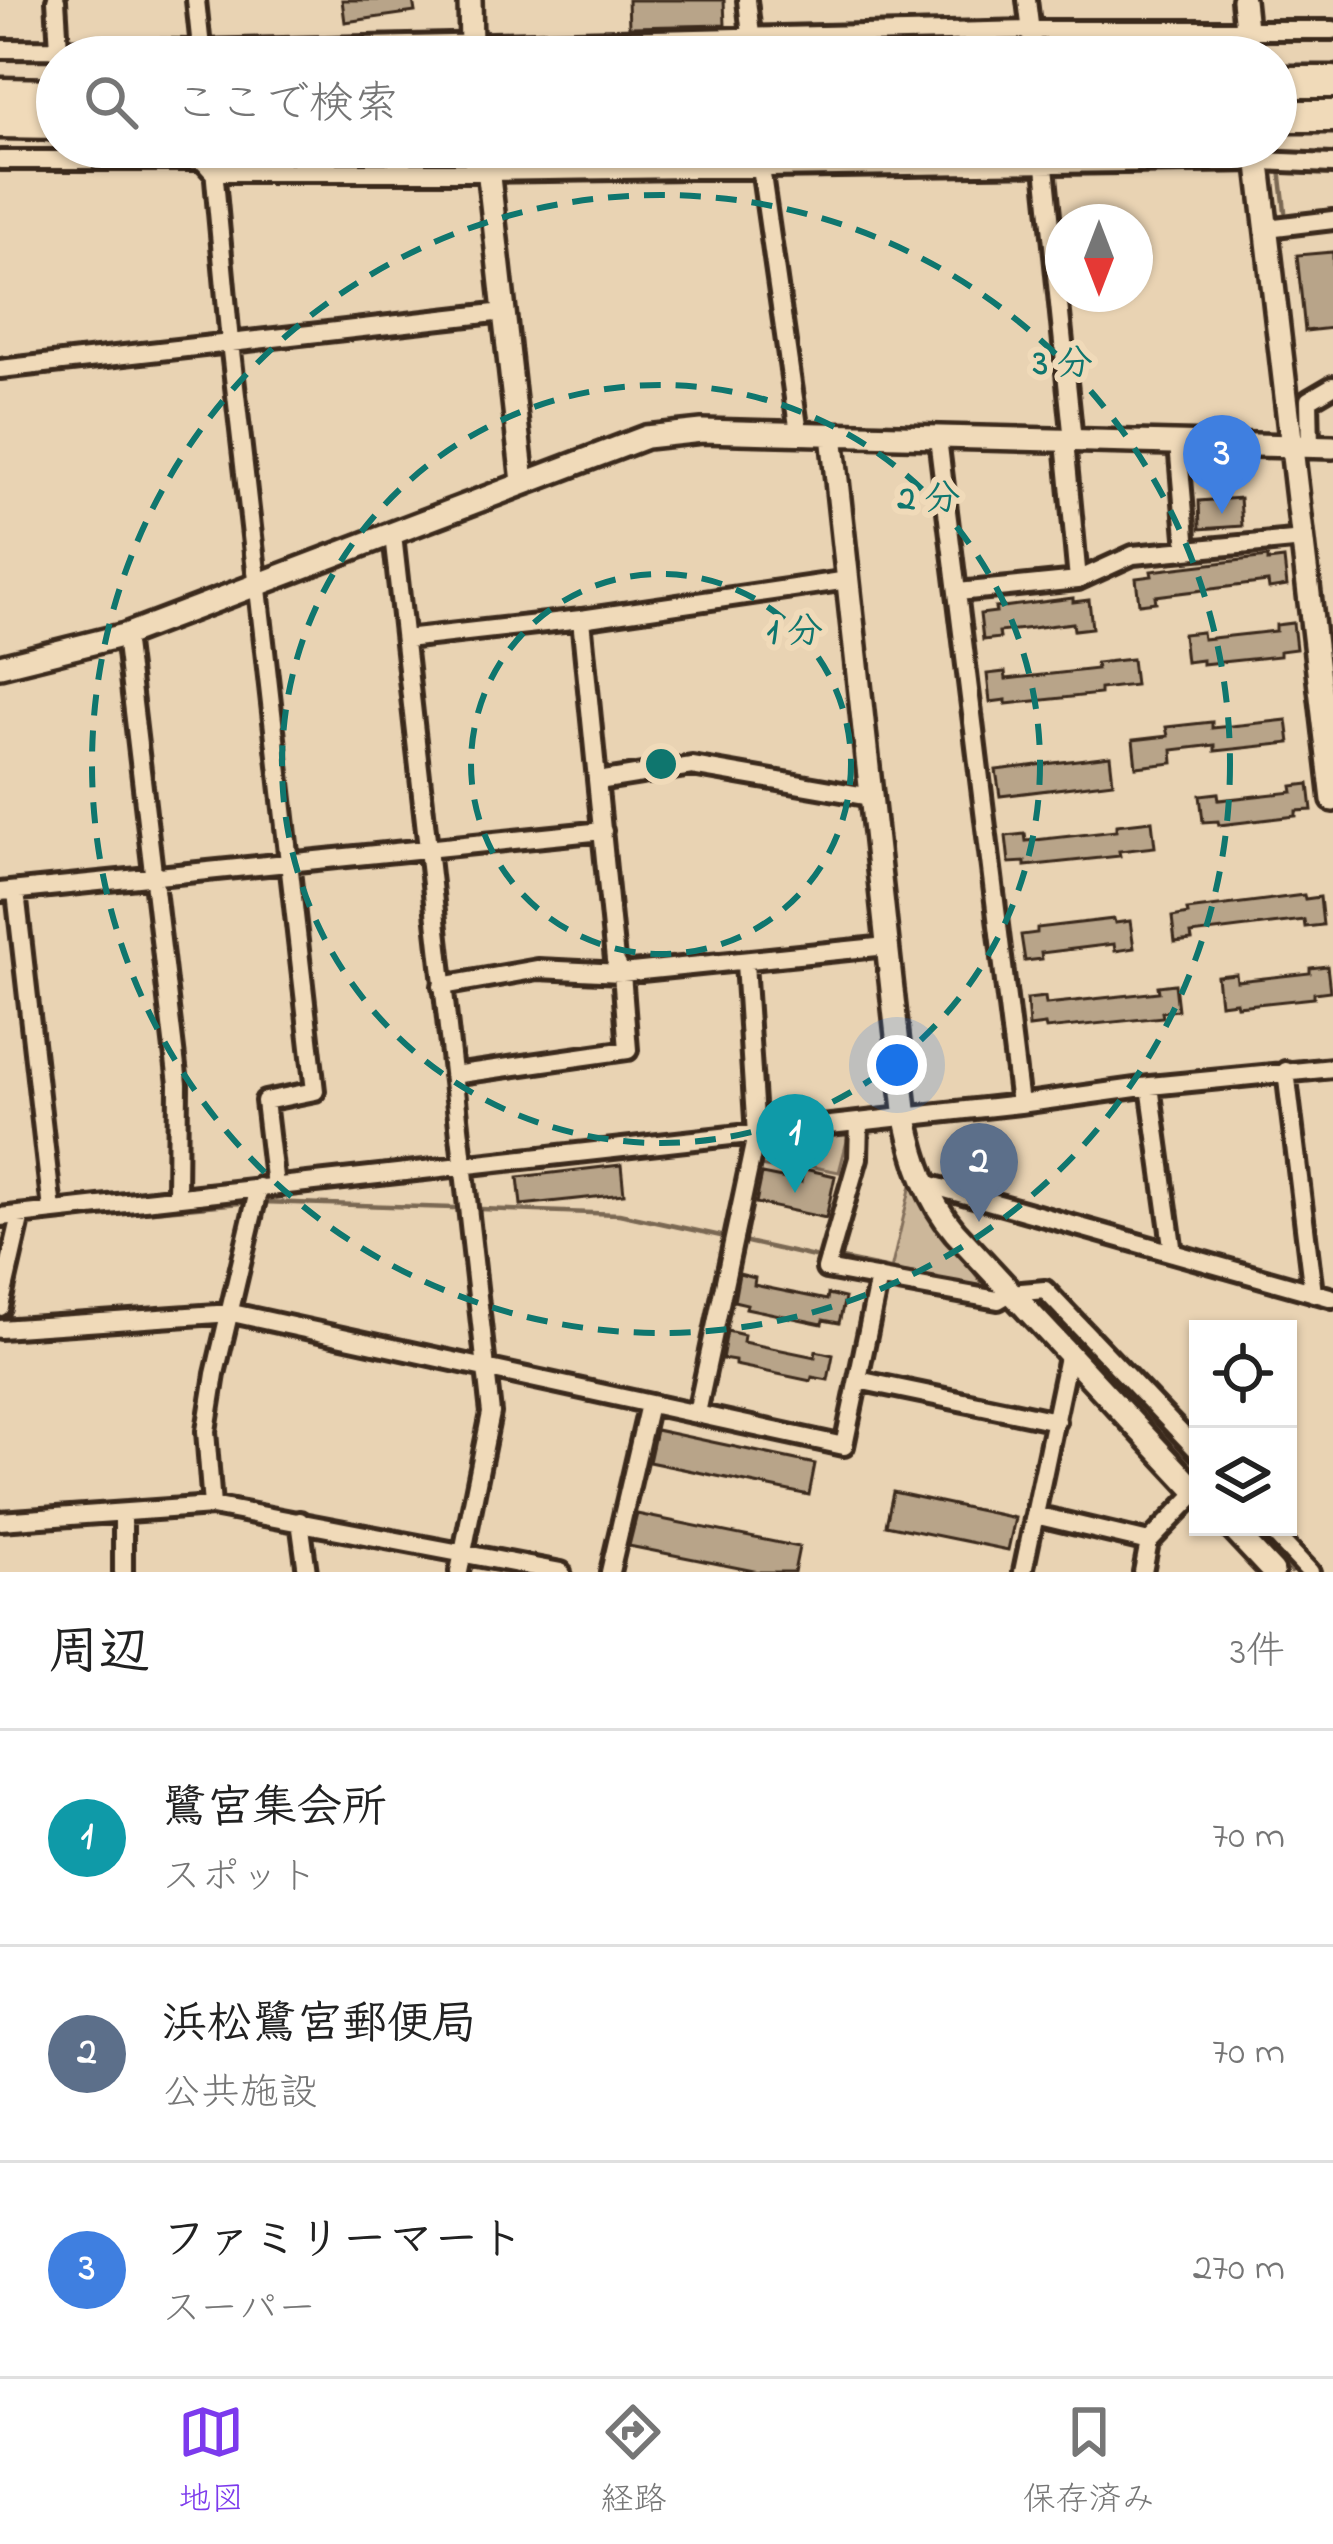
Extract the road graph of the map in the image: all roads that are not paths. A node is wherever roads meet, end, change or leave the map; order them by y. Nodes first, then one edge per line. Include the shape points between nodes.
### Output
1 (56, 0) edge
2 (196, 0) edge
3 (470, 0) edge
4 (747, 0) edge
5 (1027, 0) edge
6 (1243, 0) edge
7 (1030, 30) junction
8 (1333, 30) edge
9 (1246, 31) junction
10 (751, 35) junction
11 (58, 36) edge
12 (199, 36) edge
13 (472, 36) edge
14 (734, 36) edge
15 (1031, 36) edge
16 (1247, 36) edge
17 (0, 49) edge
18 (36, 49) edge
19 (1297, 82) edge
20 (1333, 82) edge
21 (0, 94) edge
22 (36, 95) edge
23 (1297, 116) edge
24 (1333, 116) edge
25 (0, 122) edge
26 (36, 123) edge
27 (1297, 159) edge
28 (0, 160) edge
29 (36, 160) edge
30 (1333, 164) edge
31 (209, 168) edge
32 (213, 168) edge
33 (312, 168) edge
34 (487, 168) edge
35 (761, 168) edge
36 (1045, 168) edge
37 (1260, 168) edge
38 (213, 172) junction
39 (1333, 220) edge
40 (1267, 228) junction
41 (504, 312) junction
42 (230, 342) junction
43 (0, 369) edge
44 (1333, 386) edge
45 (800, 433) junction
46 (832, 434) junction
47 (938, 438) junction
48 (1069, 441) junction
49 (1178, 443) junction
50 (1313, 446) edge
51 (523, 482) junction
52 (393, 535) junction
53 (1304, 539) junction
54 (1187, 549) junction
55 (848, 580) junction
56 (1078, 580) junction
57 (259, 586) junction
58 (958, 592) junction
59 (581, 619) junction
60 (125, 634) junction
61 (405, 639) junction
62 (0, 667) edge
63 (598, 781) junction
64 (871, 797) junction
65 (1333, 798) edge
66 (603, 831) junction
67 (426, 848) junction
68 (288, 862) junction
69 (151, 876) junction
70 (8, 892) edge
71 (887, 946) junction
72 (745, 962) junction
73 (622, 973) junction
74 (442, 986) junction
75 (1333, 1068) edge
76 (1286, 1071) junction
77 (453, 1075) junction
78 (1150, 1086) junction
79 (1020, 1104) junction
80 (906, 1119) junction
81 (859, 1123) junction
82 (756, 1136) junction
83 (461, 1166) junction
84 (924, 1183) junction
85 (262, 1195) junction
86 (177, 1196) junction
87 (52, 1210) junction
88 (0, 1217) edge
89 (20, 1220) junction
90 (1172, 1253) junction
91 (880, 1278) junction
92 (1313, 1293) junction
93 (1011, 1298) junction
94 (1333, 1298) edge
95 (0, 1307) edge
96 (232, 1313) junction
97 (0, 1329) edge
98 (1068, 1357) junction
99 (485, 1368) junction
100 (858, 1380) junction
101 (649, 1404) junction
102 (697, 1413) junction
103 (1056, 1420) junction
104 (1189, 1442) edge
105 (1189, 1484) edge
106 (1189, 1500) edge
107 (212, 1506) junction
108 (123, 1513) junction
109 (1035, 1515) junction
110 (0, 1521) edge
111 (300, 1521) junction
112 (1240, 1536) edge
113 (1276, 1536) edge
114 (1149, 1542) junction
115 (461, 1563) edge
116 (123, 1572) edge
117 (307, 1572) edge
118 (561, 1572) edge
119 (610, 1572) edge
120 (1023, 1572) edge
121 (1143, 1572) edge
122 (1274, 1572) edge
123 (1310, 1572) edge

1 - 11 street
2 - 12 street
3 - 13 street
4 - 10 street
5 - 7 street
6 - 9 street
7 - 9 street
7 - 10 street
7 - 15 street
8 - 9 street
9 - 16 street
10 - 14 street
17 - 18 street
19 - 20 highway
21 - 22 highway
23 - 24 highway
25 - 26 highway
27 - 30 street
28 - 29 street
31 - 38 street
32 - 38 street
33 - 38 street
34 - 41 street
35 - 45 street
36 - 48 street
37 - 40 street
38 - 42 street
39 - 40 street
40 - 50 street
41 - 42 street
41 - 51 street
42 - 43 street
42 - 57 street
44 - 50 street via 1309,400
45 - 46 street
45 - 51 street via 646,437
46 - 47 street
46 - 55 street
47 - 48 street
47 - 58 street
48 - 49 street
48 - 56 street
49 - 50 street
49 - 54 street
50 - 53 street
51 - 52 street
52 - 57 street
52 - 61 street
53 - 54 street
53 - 65 street
54 - 56 street via 1133,555
55 - 59 street
55 - 64 street
56 - 58 street
57 - 60 street
57 - 68 street
58 - 79 street
59 - 61 street
59 - 63 street
60 - 62 street
60 - 69 street
61 - 67 street
63 - 64 street via 692,766
63 - 66 street
64 - 71 street
66 - 67 street
66 - 73 street
67 - 68 street
67 - 74 street
68 - 69 street
68 - 85 street via 315,1091 265,1101
69 - 70 street
69 - 86 street via 178,1084
70 - 87 street
71 - 72 street
71 - 80 street
72 - 73 street
72 - 82 street
73 - 74 street via 538,969
73 - 77 street via 628,1050
74 - 77 street
75 - 76 street
76 - 78 street
76 - 92 street
77 - 83 street
78 - 79 street
78 - 90 street
79 - 80 street
80 - 81 street
80 - 84 street
81 - 82 street
81 - 91 street via 858,1158 826,1269
82 - 83 street
82 - 102 street
83 - 85 street
83 - 99 street
84 - 90 street
84 - 93 street via 939,1213
85 - 86 street
85 - 96 street
86 - 87 street
87 - 89 street
88 - 89 street
89 - 95 street
90 - 92 street
91 - 93 street
91 - 100 street
92 - 94 street
93 - 98 street
93 - 104 street via 1045,1290
96 - 97 street
96 - 99 street
96 - 107 street via 206,1431
98 - 103 street
98 - 105 street
99 - 101 street
99 - 115 street via 491,1414
100 - 102 street via 844,1446
100 - 103 street
101 - 102 street
101 - 119 street
103 - 109 street
106 - 114 street
107 - 108 street
107 - 111 street
108 - 110 street
108 - 116 street
109 - 114 street
109 - 120 street
111 - 115 street
111 - 117 street
112 - 122 street
113 - 123 street
114 - 121 street
115 - 118 street

